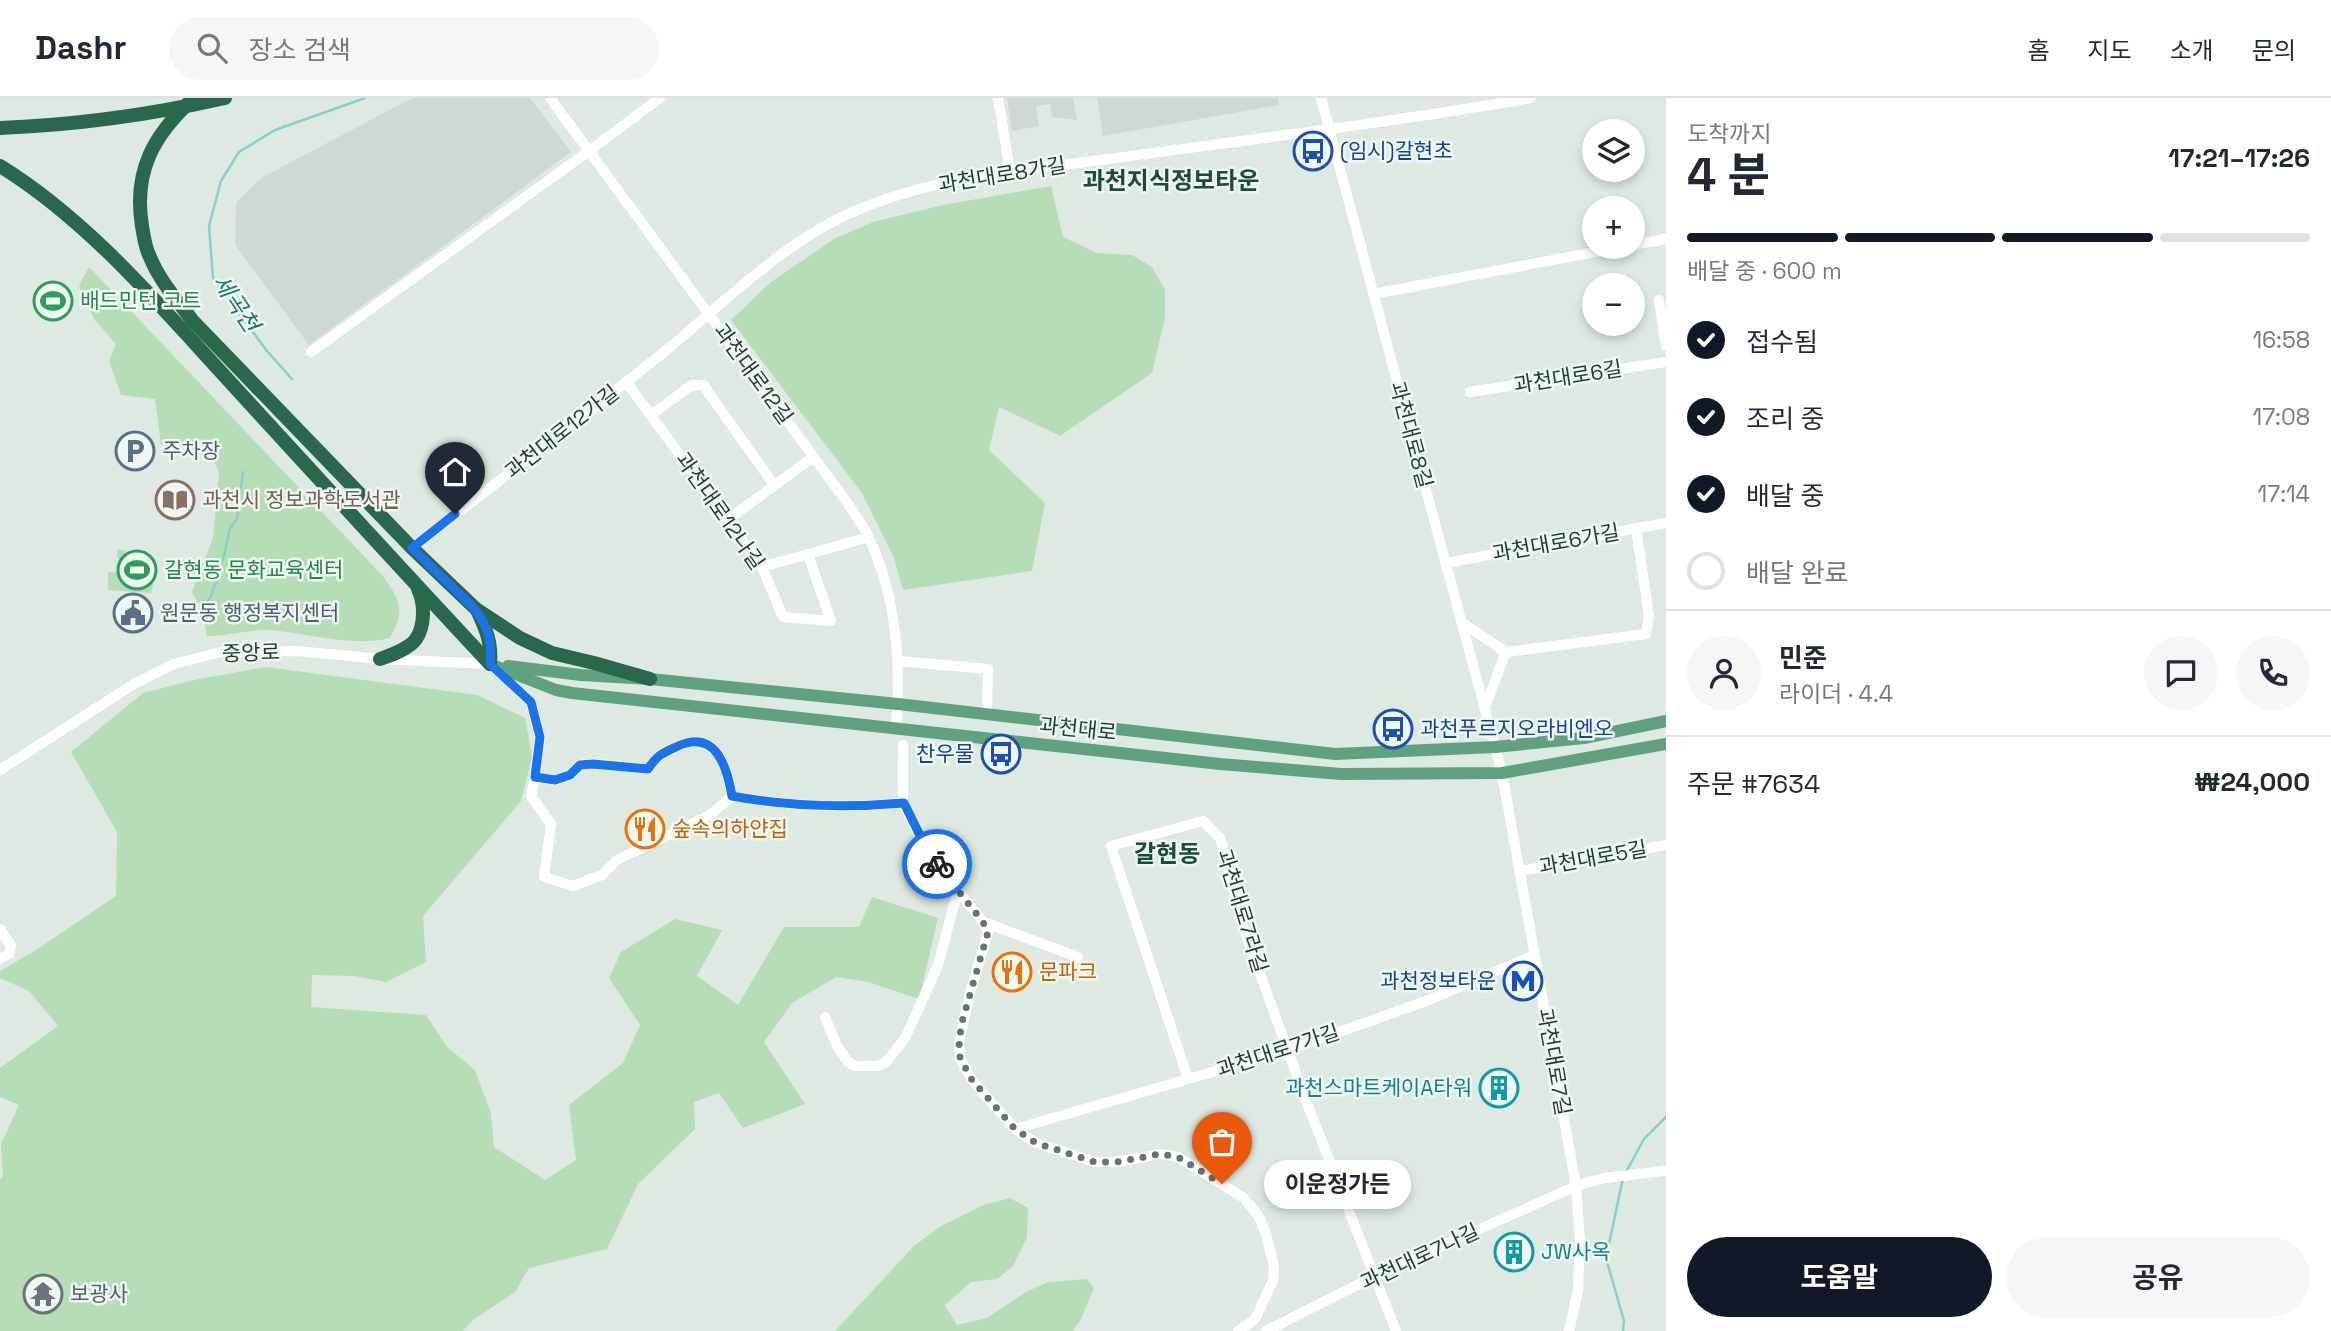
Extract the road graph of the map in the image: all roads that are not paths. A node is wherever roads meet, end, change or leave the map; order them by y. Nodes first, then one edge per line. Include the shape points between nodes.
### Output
1 (194, 98) edge
2 (225, 98) edge
3 (550, 98) edge
4 (660, 98) edge
5 (999, 98) edge
6 (1321, 98) edge
7 (1531, 98) edge
8 (0, 128) edge
9 (1329, 129) junction
10 (589, 152) junction
11 (0, 166) edge
12 (1010, 172) junction
13 (1666, 239) edge
14 (1645, 242) edge
15 (1582, 254) edge
16 (1373, 294) junction
17 (1659, 300) dead end
18 (710, 315) junction
19 (1666, 346) edge
20 (311, 352) dead end
21 (1666, 362) edge
22 (627, 383) junction
23 (1470, 392) dead end
24 (651, 415) junction
25 (813, 457) junction
26 (774, 485) junction
27 (729, 519) junction
28 (1666, 523) edge
29 (1636, 528) junction
30 (869, 537) junction
31 (412, 548) junction
32 (808, 555) junction
33 (1446, 563) junction
34 (762, 567) junction
35 (414, 582) junction
36 (476, 609) junction
37 (1461, 622) junction
38 (1506, 652) junction
39 (380, 659) junction
40 (898, 661) junction
41 (490, 664) junction
42 (580, 675) junction
43 (650, 680) junction
44 (572, 693) junction
45 (898, 704) junction
46 (1485, 708) junction
47 (988, 715) junction
48 (1666, 721) edge
49 (897, 729) junction
50 (1666, 744) edge
51 (904, 745) dead end
52 (1495, 747) junction
53 (0, 770) edge
54 (1502, 773) junction
55 (535, 777) junction
56 (732, 796) junction
57 (904, 803) junction
58 (1666, 845) edge
59 (1520, 871) junction
60 (958, 890) junction
61 (983, 922) junction
62 (0, 929) edge
63 (1535, 955) junction
64 (1078, 957) dead end
65 (0, 959) edge
66 (825, 1017) dead end
67 (1289, 1050) junction
68 (1188, 1079) junction
69 (1015, 1129) junction
70 (1664, 1171) dead end
71 (1576, 1186) junction
72 (1375, 1276) junction
73 (1238, 1331) edge
74 (1266, 1331) edge
75 (1396, 1331) edge
76 (1569, 1331) edge

1 - 31 highway via 167,124 147,161 139,189 150,258 192,320
2 - 8 highway via 154,114
3 - 10 street, 과천대로12길
4 - 10 street
5 - 12 street
6 - 9 street, 과천대로8길
7 - 9 street, 과천대로8가길
9 - 12 street, 과천대로8가길
9 - 16 street, 과천대로8길
10 - 18 street, 과천대로12길
10 - 20 street
11 - 35 highway via 45,196 91,236
12 - 18 street, 과천대로8가길 via 930,186 858,209 781,256
13 - 14 street
15 - 16 street
16 - 33 street, 과천대로8길
17 - 19 street
18 - 22 street, 과천대로12가길
18 - 25 street, 과천대로12길
21 - 23 street, 과천대로6길
22 - 24 street, 과천대로12나길
22 - 31 street, 과천대로12가길
24 - 26 street via 692,385 703,385
24 - 27 street, 과천대로12나길
25 - 26 street
25 - 30 street, 과천대로12길
26 - 27 street
27 - 34 street, 과천대로12나길
28 - 29 street, 과천대로6가길
29 - 33 street, 과천대로6가길
29 - 38 street via 1649,616 1646,634
30 - 32 street
30 - 40 street, 과천대로12길 via 885,582
31 - 36 highway
32 - 34 street
32 - 34 street, 과천대로12나길 via 831,621 783,617
33 - 37 street, 과천대로8길
35 - 39 highway via 423,598 423,618 415,640
35 - 41 highway
36 - 41 highway via 492,648
36 - 43 highway via 552,653
37 - 38 street
37 - 46 street, 과천대로8길
38 - 46 street
39 - 41 street, 중앙로
39 - 53 street, 중앙로 via 296,651 221,652 174,664 134,684
40 - 45 street, 과천대로12길
40 - 47 street via 988,668
41 - 42 main road, 과천대로
41 - 44 main road, 과천대로
41 - 55 street via 531,702 540,737
42 - 43 main road, 과천대로
42 - 44 main road via 569,683
43 - 45 main road, 과천대로
44 - 49 main road, 과천대로
45 - 47 main road, 과천대로
45 - 49 street, 과천대로12길
46 - 52 street, 과천대로8길
47 - 52 main road, 과천대로 via 1335,754
48 - 52 main road, 과천대로 via 1584,738
49 - 54 main road, 과천대로 via 1341,774
50 - 54 main road, 과천대로
51 - 57 street
52 - 54 street, 과천대로8길
54 - 59 street, 과천대로7길
55 - 56 street via 555,780 580,765 593,764 648,769 657,755 690,740 706,743 720,757
55 - 56 street via 531,796 551,824 544,877 573,886 602,875 617,860 710,815
56 - 57 street via 825,807
57 - 60 street via 928,852
58 - 59 street, 과천대로5길
59 - 63 street, 과천대로7길
60 - 61 street
60 - 66 street via 938,965 911,1026 885,1063 849,1063
61 - 64 street
61 - 69 street via 987,939 962,1022 960,1058 972,1080
62 - 65 street via 11,946 9,954
63 - 67 street, 과천대로7가길 via 1429,1000
63 - 71 street, 과천대로7길
67 - 68 street, 과천대로7가길
67 - 68 street, 과천대로7라길 via 1244,930 1220,838 1203,821 1111,846
67 - 72 street
68 - 69 street, 과천대로7가길
69 - 73 street via 1036,1143 1095,1162 1160,1154 1178,1157 1244,1198 1259,1217 1274,1266 1273,1281 1255,1319
70 - 71 street
71 - 72 street, 과천대로7나길
71 - 76 street, 과천대로7길 via 1578,1291
72 - 74 street, 과천대로7나길
72 - 75 street

